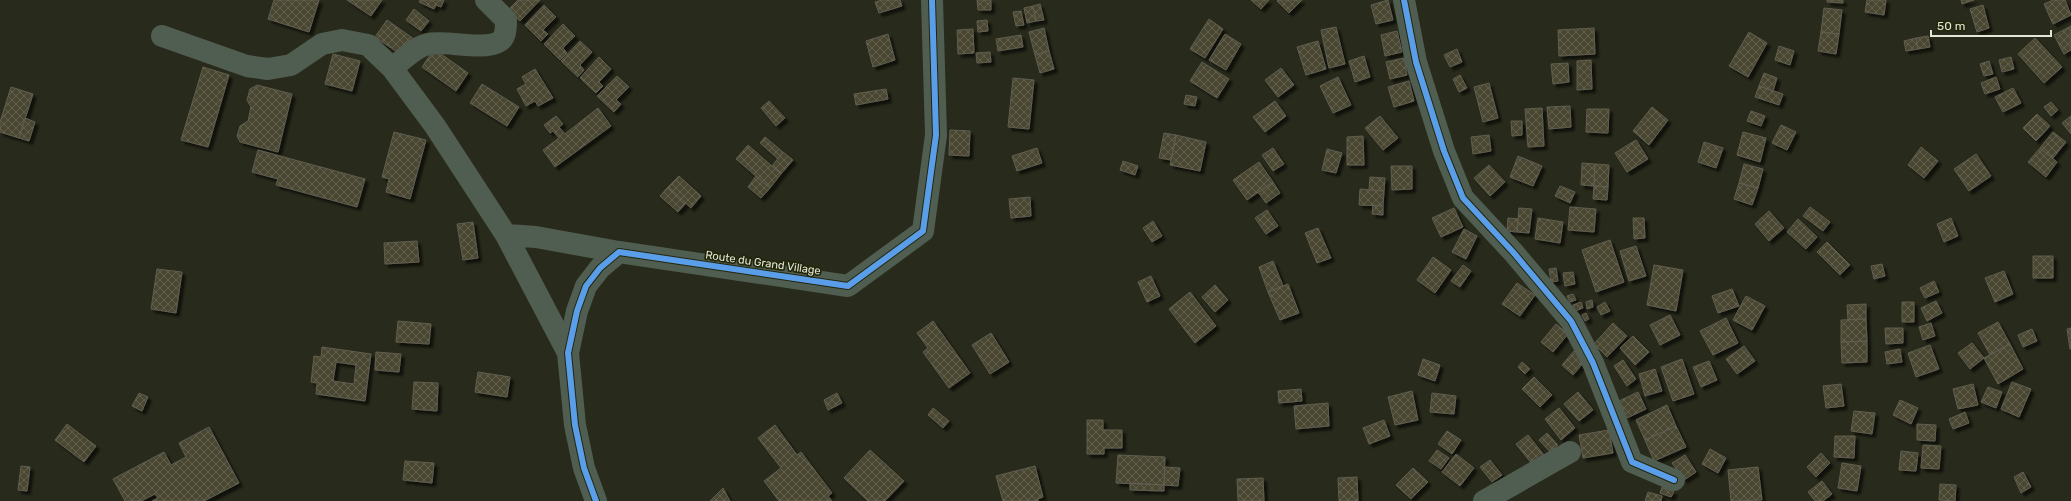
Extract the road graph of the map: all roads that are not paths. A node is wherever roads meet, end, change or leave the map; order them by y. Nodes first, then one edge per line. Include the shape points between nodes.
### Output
1 (486, 0) edge
2 (932, 0) edge
3 (1404, 0) edge
4 (162, 36) dead end
5 (392, 68) junction
6 (506, 235) junction
7 (620, 252) junction
8 (568, 353) junction
9 (1570, 452) dead end
10 (1674, 480) dead end
11 (596, 501) edge
12 (1484, 501) edge

1 - 5 street via 506,20 505,36 500,41 488,45 439,42 427,44
2 - 7 street, Route du Grand Village via 936,134 923,231 848,286
3 - 10 street via 1416,62 1444,151 1463,198 1571,321 1593,363 1632,462
4 - 5 street via 247,66 268,69 291,65 322,44 342,40 368,45
5 - 6 street via 435,126
6 - 7 street, Route du Grand Village via 536,237
6 - 8 street
7 - 8 street via 600,268 586,286 577,311
8 - 11 street via 575,426 584,468
9 - 12 street

